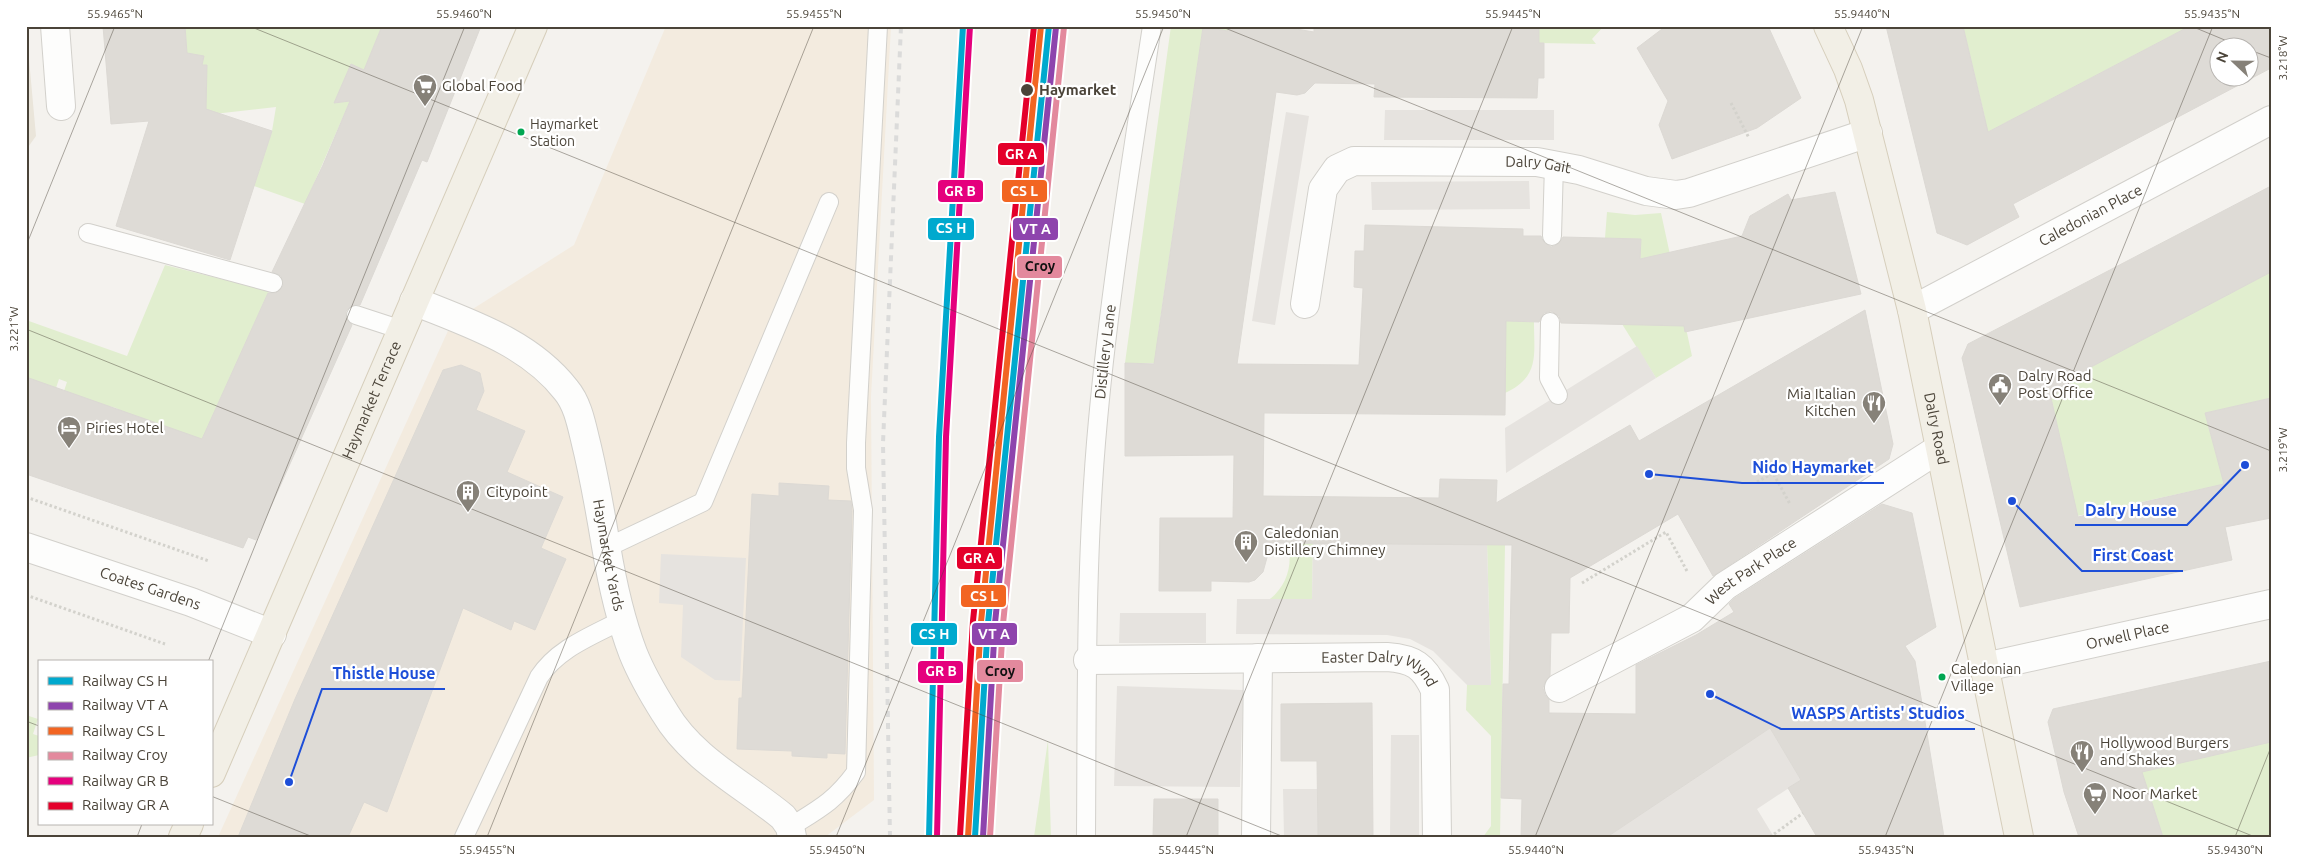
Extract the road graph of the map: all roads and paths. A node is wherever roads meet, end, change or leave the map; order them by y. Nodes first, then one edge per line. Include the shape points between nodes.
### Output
1 (55, 26) edge
2 (533, 26) edge
3 (878, 26) edge
4 (1152, 26) edge
5 (1828, 26) edge
6 (61, 106) dead end
7 (2271, 120) edge
8 (1868, 133) junction
9 (1554, 164) junction
10 (829, 202) dead end
11 (88, 233) dead end
12 (1552, 236) dead end
13 (273, 283) dead end
14 (414, 301) junction
15 (1305, 304) dead end
16 (1912, 310) junction
17 (356, 315) dead end
18 (1550, 322) dead end
19 (402, 330) junction
20 (1558, 395) dead end
21 (1940, 448) junction
22 (1757, 482) dead end
23 (26, 497) edge
24 (1807, 532) junction
25 (26, 547) edge
26 (606, 548) junction
27 (209, 561) dead end
28 (1690, 577) dead end
29 (1582, 583) dead end
30 (26, 595) edge
31 (2271, 604) edge
32 (622, 620) junction
33 (272, 634) junction
34 (165, 644) dead end
35 (1258, 658) junction
36 (1985, 667) junction
37 (1088, 670) junction
38 (1559, 688) dead end
39 (212, 771) edge
40 (1803, 813) dead end
41 (791, 832) edge
42 (464, 837) edge
43 (1086, 837) edge
44 (1256, 837) edge
45 (1437, 837) edge
46 (1770, 837) edge
47 (2019, 837) edge

1 - 6 street
2 - 14 main road, Haymarket Terrace
3 - 41 lane via 856,443 856,468 863,510 856,772 841,793
4 - 37 lane, Distillery Lane via 1103,367 1092,516
5 - 8 main road, Dalry Road via 1848,69
7 - 16 street, Caledonian Place
8 - 9 street, Dalry Gait via 1676,195 1646,191
8 - 16 main road, Dalry Road
9 - 12 lane
9 - 15 street, Dalry Gait via 1366,159 1344,164 1332,174 1323,189
10 - 26 lane via 703,502
11 - 13 lane
14 - 19 main road, Haymarket Terrace
14 - 26 street, Haymarket Yards via 473,325 528,353 567,390 579,414 596,481
16 - 21 main road, Dalry Road
17 - 19 lane
18 - 20 lane via 1549,378
19 - 33 main road, Haymarket Terrace
21 - 24 street, West Park Place
21 - 36 main road, Dalry Road
22 - 24 path via 1773,473
23 - 27 path
24 - 38 street, West Park Place via 1725,586 1692,618
25 - 33 street, Coates Gardens via 192,602
26 - 32 street, Haymarket Yards
28 - 29 path via 1666,532
30 - 34 path
31 - 36 street, Orwell Place
32 - 41 street, Haymarket Yards via 633,653 665,715 704,759 774,810
32 - 42 lane via 573,646 547,665
33 - 39 main road, Haymarket Terrace
35 - 37 street, Easter Dalry Wynd
35 - 44 street
35 - 45 street, Easter Dalry Wynd via 1387,657 1404,658 1418,665 1435,690
36 - 47 main road, Dalry Road
37 - 43 lane, Distillery Lane
40 - 46 path

